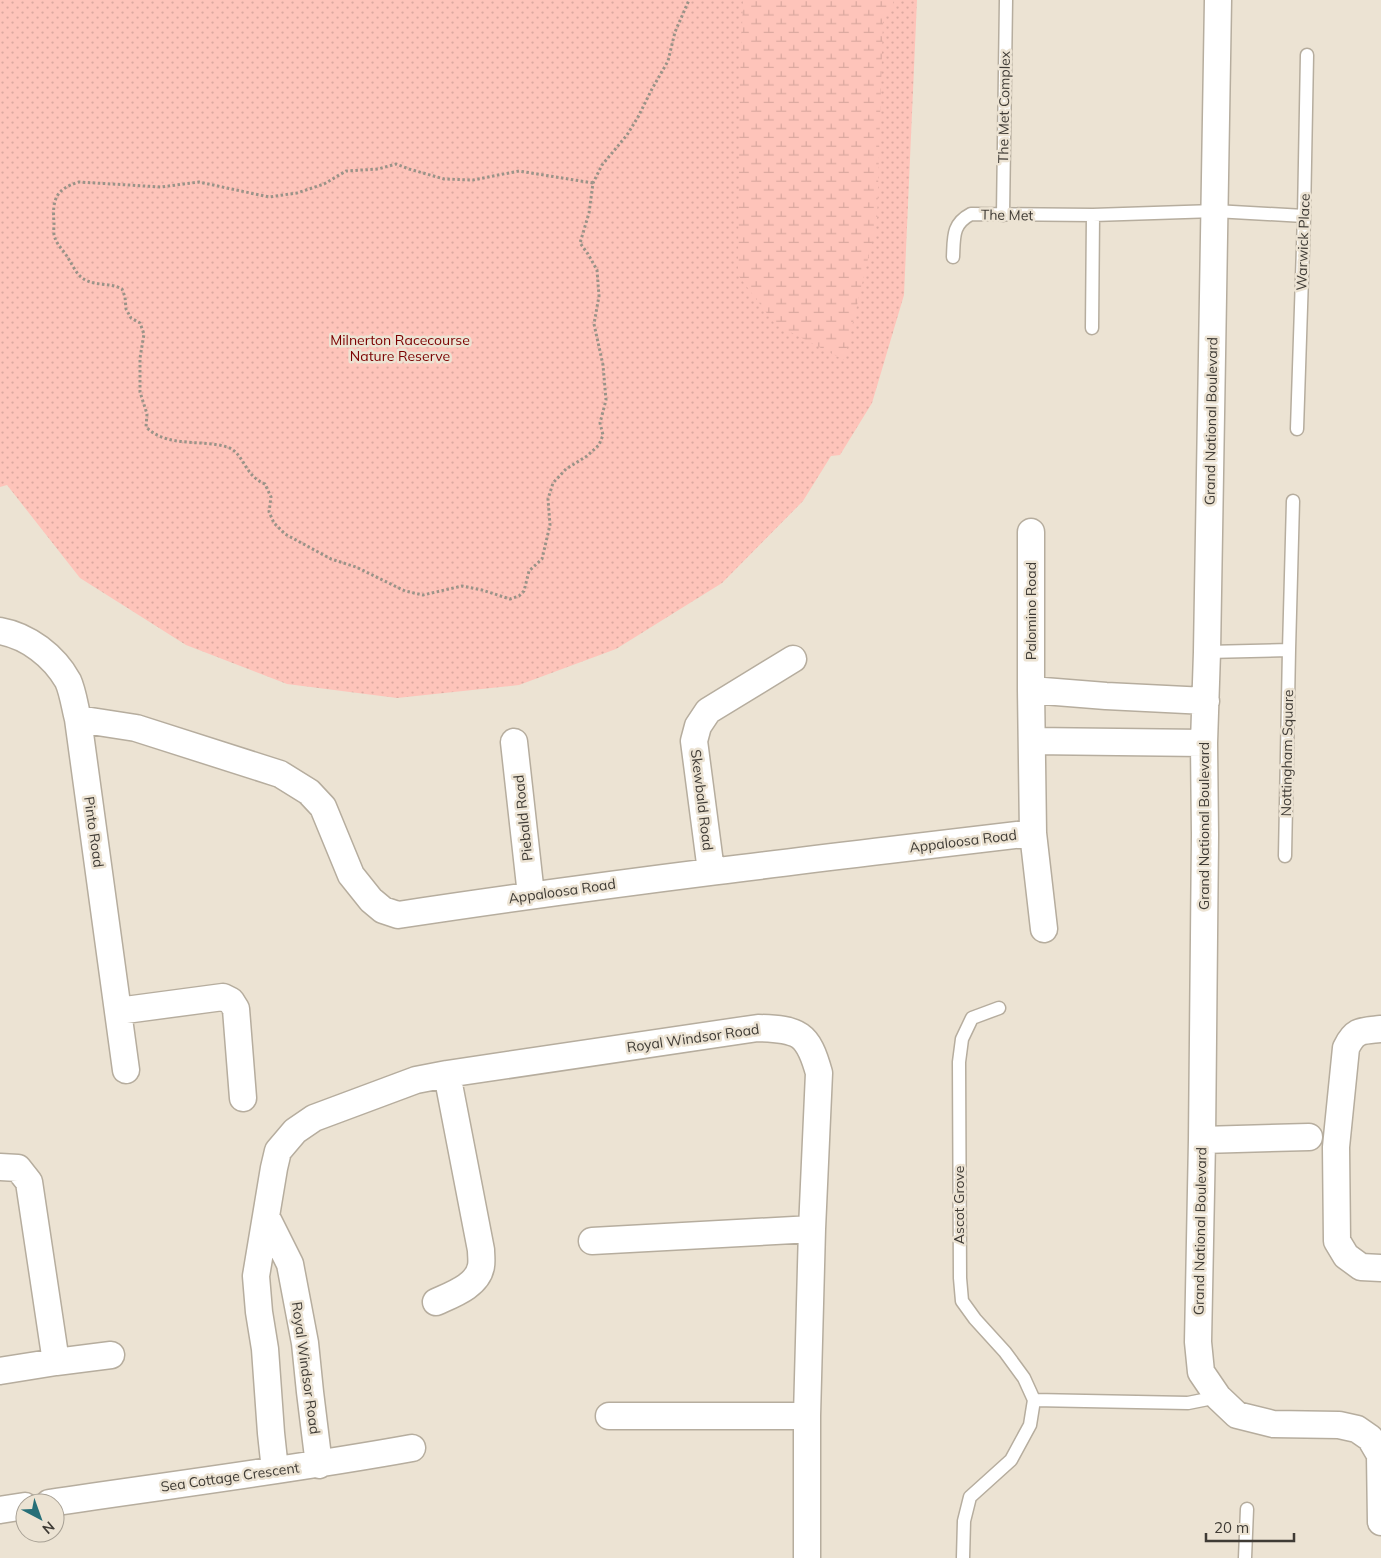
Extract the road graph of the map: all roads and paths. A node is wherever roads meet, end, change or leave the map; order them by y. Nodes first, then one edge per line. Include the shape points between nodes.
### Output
1 (689, 0) edge
2 (1006, 0) edge
3 (1218, 0) edge
4 (1307, 55) dead end
5 (593, 184) junction
6 (1215, 211) junction
7 (1003, 215) junction
8 (1093, 215) junction
9 (1304, 216) junction
10 (953, 257) dead end
11 (1092, 328) dead end
12 (1297, 429) dead end
13 (1293, 501) dead end
14 (1031, 532) dead end
15 (0, 631) edge
16 (1289, 650) junction
17 (1208, 652) junction
18 (793, 659) dead end
19 (1031, 690) junction
20 (1206, 701) junction
21 (78, 720) junction
22 (1032, 741) junction
23 (514, 742) dead end
24 (1204, 743) junction
25 (1033, 833) junction
26 (1285, 856) dead end
27 (711, 871) junction
28 (531, 895) junction
29 (1044, 929) dead end
30 (999, 1008) dead end
31 (118, 1011) junction
32 (1381, 1029) edge
33 (126, 1070) dead end
34 (447, 1074) junction
35 (243, 1098) dead end
36 (1202, 1140) junction
37 (1323, 1142) junction
38 (0, 1167) edge
39 (266, 1216) junction
40 (812, 1229) junction
41 (592, 1242) dead end
42 (1381, 1268) edge
43 (436, 1302) dead end
44 (111, 1355) dead end
45 (56, 1362) junction
46 (0, 1371) edge
47 (1218, 1397) junction
48 (1034, 1400) junction
49 (609, 1416) dead end
50 (807, 1416) junction
51 (412, 1448) dead end
52 (319, 1465) junction
53 (275, 1470) junction
54 (65, 1501) edge
55 (15, 1508) edge
56 (1247, 1509) dead end
57 (0, 1510) edge
58 (1381, 1522) edge
59 (807, 1558) edge
60 (963, 1558) edge
61 (1245, 1558) edge

1 - 5 path via 675,32 668,61 638,117 602,165
2 - 7 lane, The Met Complex
3 - 6 street, Grand National Boulevard
4 - 9 lane, Warwick Place
5 - 5 path via 580,243 597,270 599,296 594,324 606,400 600,423 603,435 599,445 566,469 553,483 548,500 550,525 542,559 529,571 524,591 510,599 462,586 423,595 405,591 356,567 331,559 285,534 274,523 269,512 271,497 265,484 256,480 240,456 228,447 154,435 146,427 147,414 140,392 144,334 140,323 131,318 126,309 122,289 82,278 55,238 53,221 56,197 63,189 79,182 161,187 198,182 269,197 297,193 324,184 346,170 378,169 396,164 444,179 474,180 519,171
6 - 8 lane, The Met
6 - 9 lane, Warwick Place
6 - 17 street, Grand National Boulevard
7 - 8 lane, The Met
7 - 10 lane, The Met via 971,214 961,219 955,230
8 - 11 lane
9 - 12 lane, Warwick Place
13 - 16 lane, Nottingham Square
14 - 19 street, Palomino Road
15 - 21 street, Pinto Road via 29,640 54,661 68,682
16 - 17 lane
16 - 26 lane, Nottingham Square
17 - 20 street, Grand National Boulevard
18 - 27 street, Skewbald Road via 708,711 698,726 694,741
19 - 20 street
19 - 22 street, Appaloosa Road
20 - 24 street, Grand National Boulevard
21 - 28 street, Appaloosa Road via 136,728 280,774 310,792 324,807 351,875 383,910 398,915
21 - 31 street, Pinto Road
22 - 24 street
22 - 25 street, Appaloosa Road
23 - 28 street, Piebald Road
24 - 36 street, Grand National Boulevard
25 - 27 street, Appaloosa Road
25 - 29 street
27 - 28 street, Appaloosa Road
30 - 48 lane, Ascot Grove via 972,1018 962,1039 958,1062 960,1278 962,1300 1024,1378
31 - 33 street, Pinto Road
31 - 35 street via 223,997 231,1001 236,1009
32 - 37 street via 1361,1031 1351,1037
34 - 39 street, Royal Windsor Road via 416,1080 314,1118 295,1131 278,1151
34 - 40 street, Royal Windsor Road via 758,1028 780,1028 802,1036 814,1054 819,1073
34 - 43 street via 482,1250 481,1268 473,1281
36 - 37 street
36 - 47 street, Grand National Boulevard via 1198,1342 1201,1372
37 - 42 street via 1337,1241 1346,1256 1360,1267
38 - 45 street via 18,1168 29,1182
39 - 52 street, Royal Windsor Road via 290,1264 305,1343
39 - 53 street, Royal Windsor Road via 256,1276
40 - 41 street
40 - 50 street, Royal Windsor Road
44 - 45 street
45 - 46 street
47 - 48 lane via 1188,1402
47 - 58 street, Grand National Boulevard via 1237,1415 1273,1424 1339,1425 1357,1429 1370,1438 1380,1454
48 - 60 lane via 1030,1425 1011,1460 970,1497 964,1521
49 - 50 street
50 - 59 street, Royal Windsor Road
51 - 52 street, Sea Cottage Crescent
52 - 53 street, Sea Cottage Crescent
53 - 54 street, Sea Cottage Crescent
55 - 57 street
56 - 61 lane

